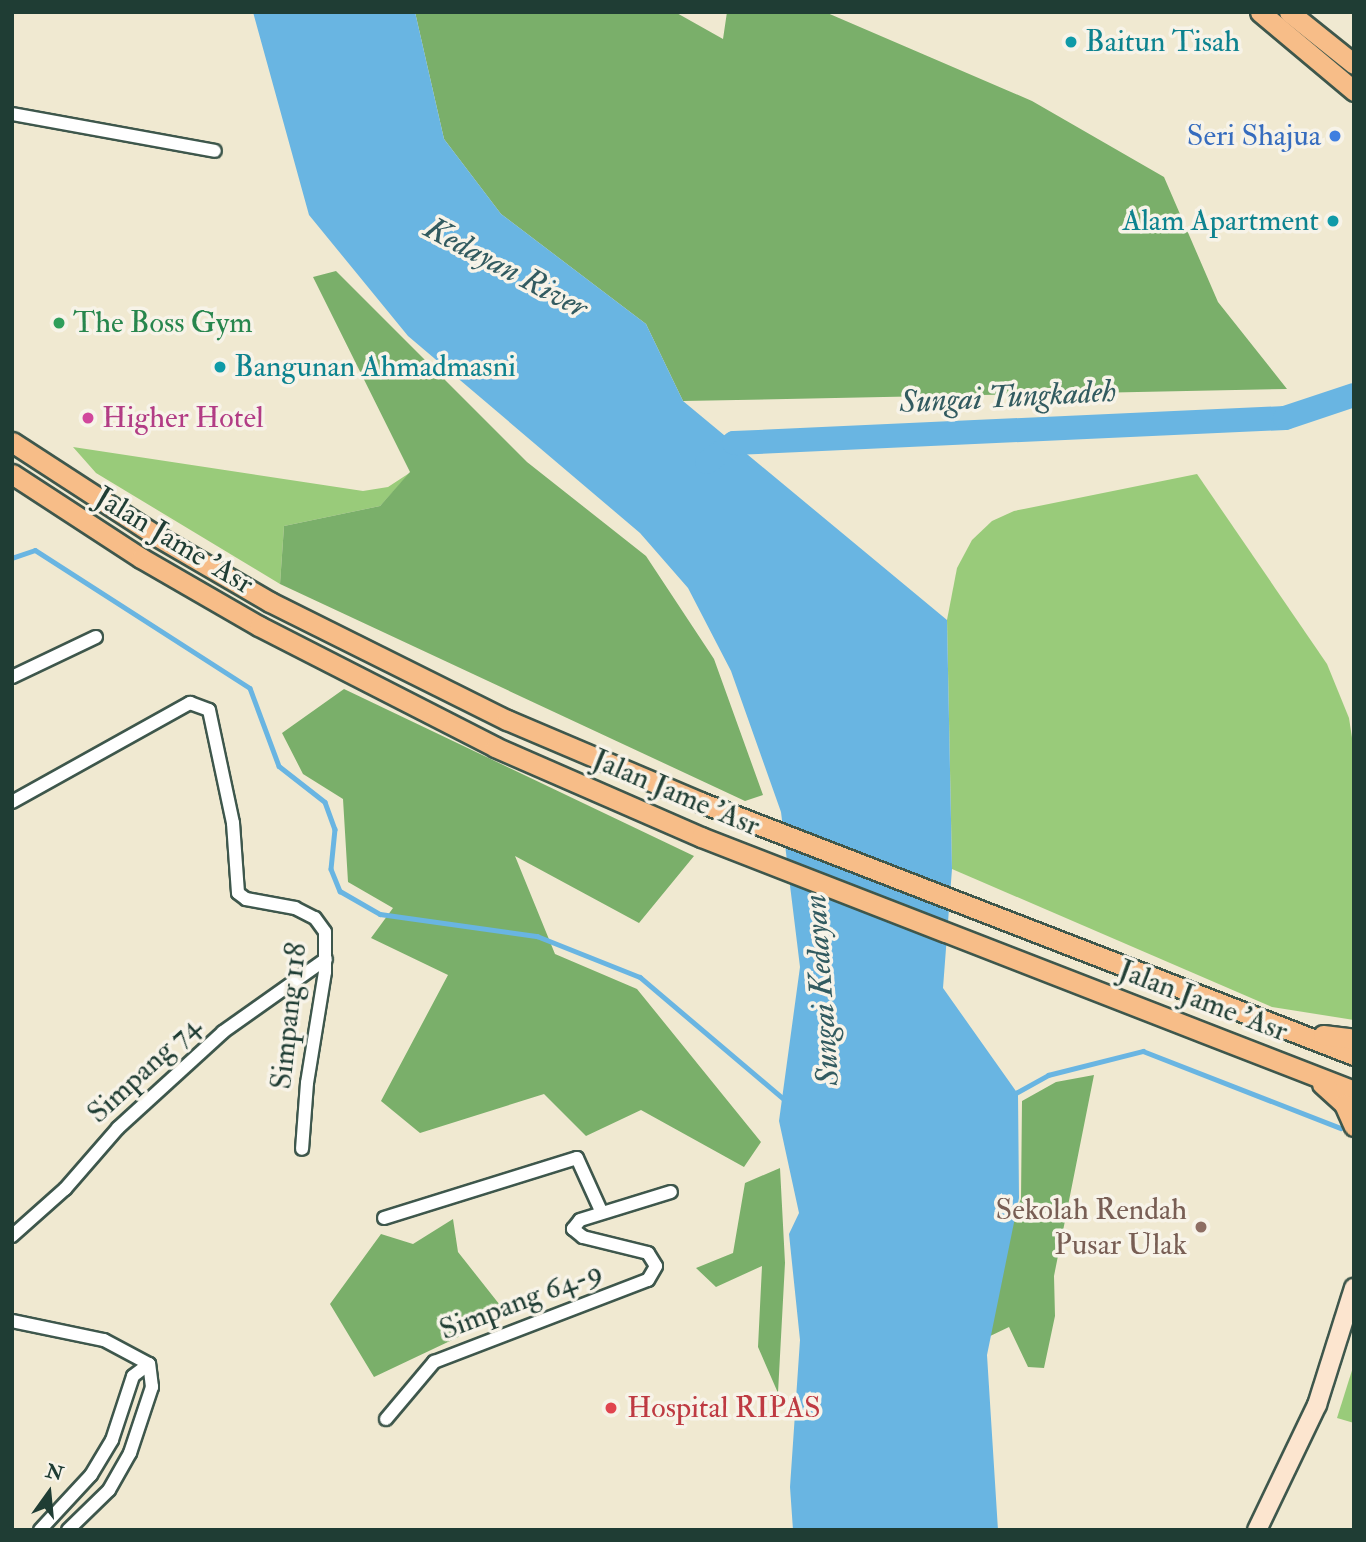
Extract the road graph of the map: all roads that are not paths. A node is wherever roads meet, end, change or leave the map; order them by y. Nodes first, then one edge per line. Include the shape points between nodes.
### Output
1 (1260, 12) edge
2 (1289, 12) edge
3 (1354, 64) edge
4 (1354, 91) edge
5 (12, 114) edge
6 (215, 151) dead end
7 (12, 442) edge
8 (12, 474) edge
9 (96, 637) dead end
10 (12, 677) edge
11 (12, 802) edge
12 (326, 959) junction
13 (1274, 1025) junction
14 (1354, 1040) edge
15 (1354, 1055) edge
16 (1262, 1056) junction
17 (1313, 1076) junction
18 (1354, 1091) edge
19 (1354, 1126) edge
20 (302, 1149) dead end
21 (671, 1192) dead end
22 (602, 1213) junction
23 (384, 1218) dead end
24 (12, 1236) edge
25 (1354, 1288) edge
26 (12, 1321) edge
27 (1348, 1328) edge
28 (149, 1364) junction
29 (386, 1419) dead end
30 (40, 1530) edge
31 (68, 1530) edge
32 (1257, 1530) edge

1 - 4 main road
2 - 3 main road
5 - 6 street
7 - 13 main road, Jalan Jame 'Asr via 155,535 270,602 507,720 700,802
8 - 16 main road, Jalan Jame 'Asr via 141,558 377,689 575,783 701,837
9 - 10 street
11 - 12 street, Simpang 118 via 190,703 201,704 209,710 233,822 238,893 315,918 325,932
12 - 20 street, Simpang 118
12 - 24 street, Simpang 74 via 223,1032 118,1128 65,1189
13 - 14 main road
13 - 15 main road, Jalan Jame 'Asr
13 - 16 main road
16 - 17 main road, Jalan Jame 'Asr
17 - 18 main road, Jalan Jame 'Asr
17 - 19 main road via 1344,1104
21 - 22 street
22 - 23 street via 577,1158
22 - 29 street, Simpang 64-9 via 575,1223 577,1234 648,1253 654,1259 654,1274 648,1280 434,1362
25 - 27 main road
26 - 28 street via 104,1340
27 - 32 main road via 1313,1415
28 - 30 street via 133,1376 102,1458 76,1496
28 - 31 street via 152,1387 130,1453 109,1490

